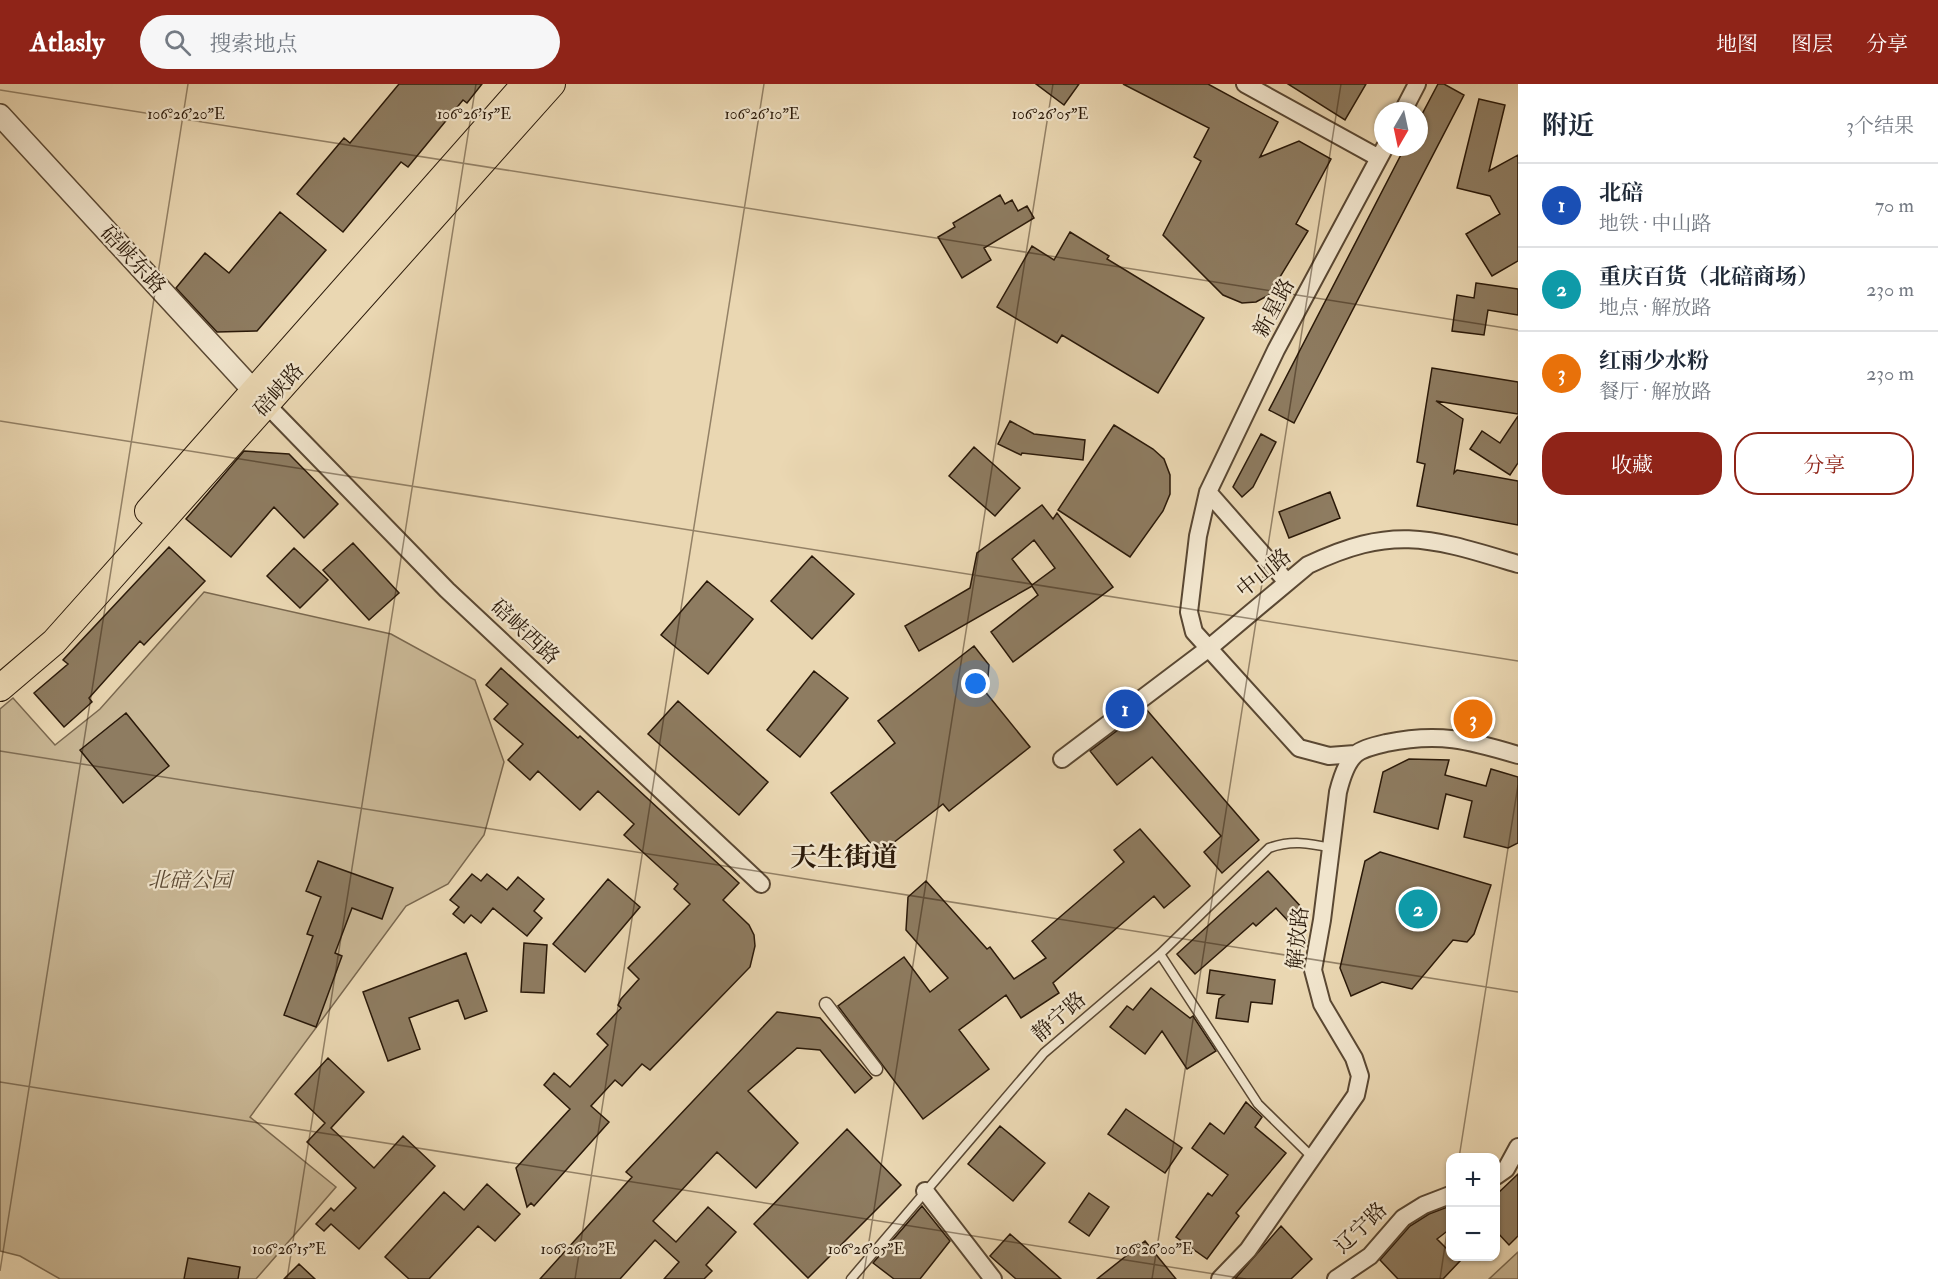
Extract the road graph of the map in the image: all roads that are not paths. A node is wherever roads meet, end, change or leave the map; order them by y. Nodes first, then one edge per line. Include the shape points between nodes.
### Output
1 (525, 84) edge
2 (552, 84) edge
3 (1245, 84) edge
4 (1417, 84) edge
5 (1408, 102) edge
6 (0, 115) edge
7 (1374, 148) edge
8 (1380, 156) edge
9 (260, 397) junction
10 (1208, 492) junction
11 (1518, 564) edge
12 (1287, 582) junction
13 (1209, 648) junction
14 (0, 668) edge
15 (0, 688) edge
16 (1069, 754) dead end
17 (1355, 754) junction
18 (1518, 755) edge
19 (1331, 848) junction
20 (761, 884) dead end
21 (1160, 954) junction
22 (826, 1004) dead end
23 (876, 1068) dead end
24 (1518, 1147) edge
25 (1312, 1157) junction
26 (1500, 1173) edge
27 (926, 1191) junction
28 (1446, 1196) edge
29 (851, 1279) edge
30 (993, 1279) edge
31 (1220, 1279) edge
32 (1336, 1279) edge

1 - 9 main road, 碚峡路
2 - 9 main road, 碚峡路
3 - 7 street
4 - 5 street
6 - 9 street, 碚峡东路
8 - 10 street, 新星路 via 1276,350
9 - 14 main road, 碚峡路 via 40,635
9 - 15 main road, 碚峡路 via 54,642
9 - 20 street, 碚峡西路 via 447,590
10 - 12 street
10 - 13 street, 新星路 via 1189,612 1194,632
11 - 12 street, 中山路 via 1451,544 1385,538 1326,557
12 - 13 street, 中山路
13 - 16 street, 中山路
13 - 17 street, 新星路 via 1299,748 1329,756
17 - 18 street via 1417,736 1461,738
17 - 19 street, 解放路 via 1343,773 1338,792
19 - 21 lane, 静宁路 via 1306,843 1283,843 1269,848
19 - 25 street, 解放路 via 1313,970 1322,1004 1354,1058 1360,1076 1356,1095
21 - 25 lane via 1258,1104
21 - 27 lane, 静宁路 via 1044,1053
22 - 23 street
24 - 26 street
25 - 31 street, 解放路 via 1248,1250
27 - 29 lane, 静宁路
27 - 30 street
28 - 32 street, 辽宁路 via 1402,1218 1370,1256

